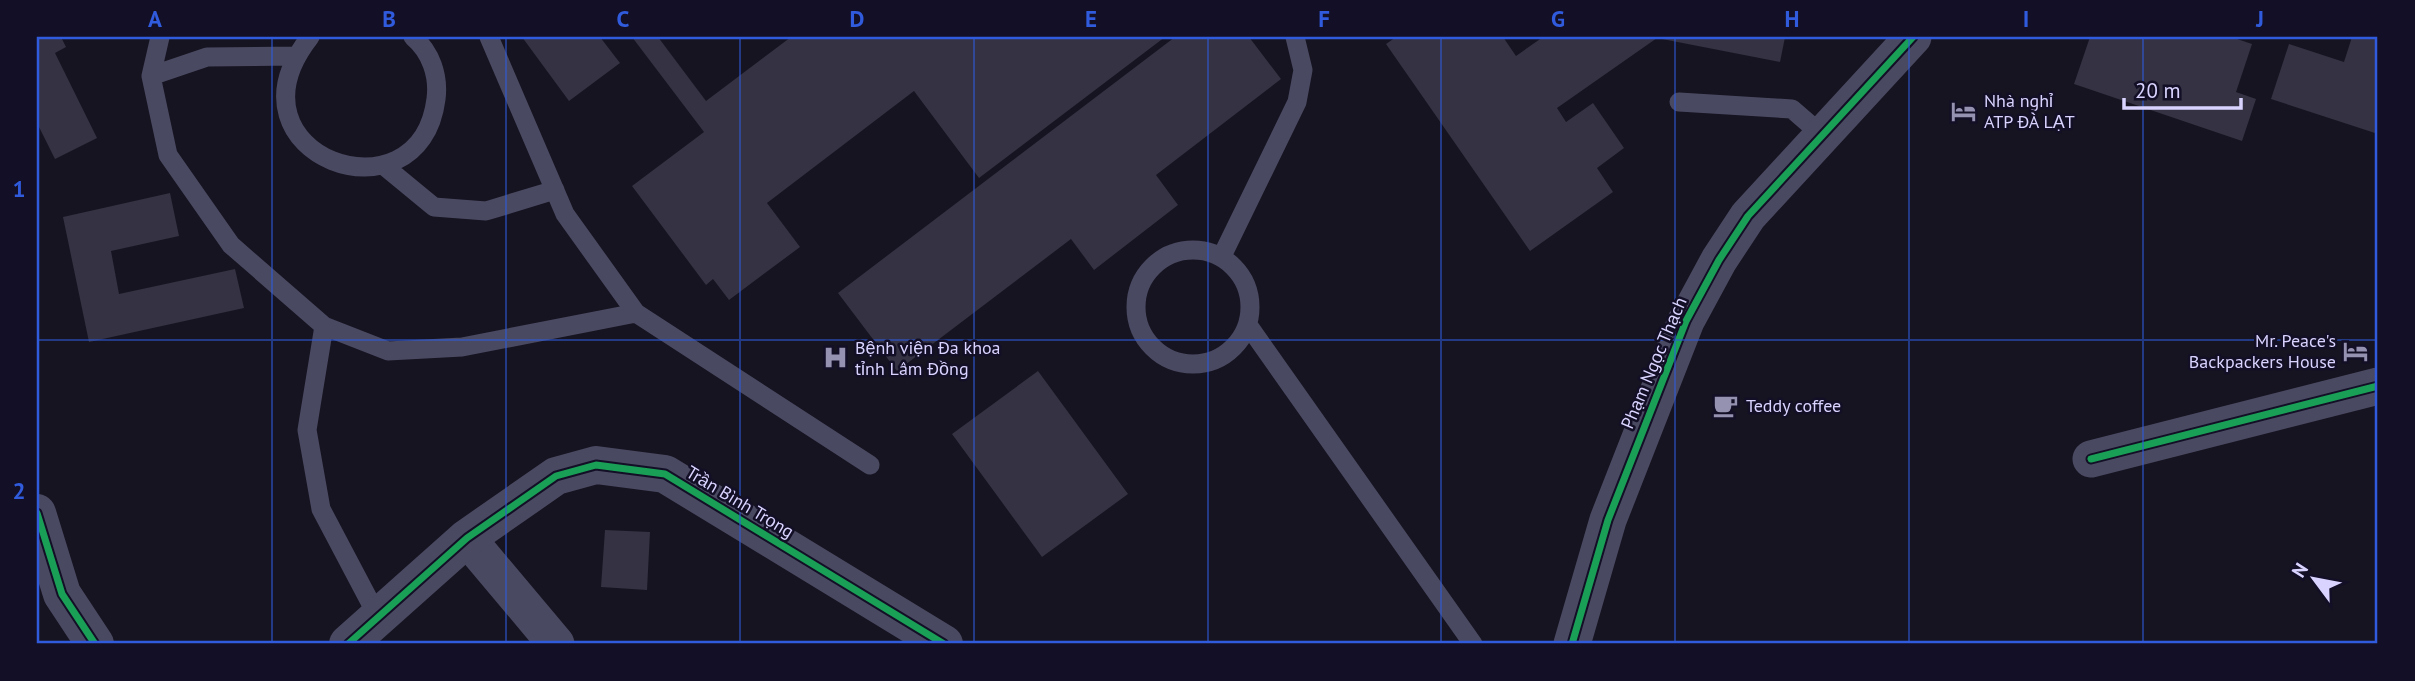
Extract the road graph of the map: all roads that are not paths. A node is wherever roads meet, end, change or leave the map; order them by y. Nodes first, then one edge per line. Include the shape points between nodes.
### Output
1 (160, 37) edge
2 (310, 37) edge
3 (413, 37) edge
4 (489, 37) edge
5 (1294, 37) edge
6 (1913, 37) edge
7 (295, 55) junction
8 (151, 76) junction
9 (1679, 102) dead end
10 (1822, 135) junction
11 (383, 165) junction
12 (555, 190) junction
13 (1222, 257) junction
14 (636, 313) junction
15 (1248, 324) junction
16 (324, 326) junction
17 (2378, 386) edge
18 (2091, 459) dead end
19 (870, 465) dead end
20 (37, 513) edge
21 (467, 538) junction
22 (379, 619) junction
23 (95, 644) edge
24 (348, 644) edge
25 (556, 644) edge
26 (944, 644) edge
27 (1473, 644) edge
28 (1572, 644) edge

1 - 8 lane
2 - 7 lane
3 - 11 lane via 433,64 438,88 435,113 424,136 406,154
4 - 12 lane
5 - 13 lane via 1303,70 1297,102
6 - 10 street, Phạm Ngọc Thạch
7 - 8 lane via 207,57
7 - 11 lane via 287,80 286,106 295,130 311,149 332,163 357,168
8 - 16 lane via 168,155 231,245
9 - 10 lane via 1792,108
10 - 28 street, Phạm Ngọc Thạch via 1748,216 1686,321 1608,520
11 - 12 lane via 434,207 486,211
12 - 14 lane via 565,214
13 - 15 lane via 1237,269 1247,286
13 - 15 lane via 1204,250 1184,250 1150,269 1140,286 1138,322 1158,352 1192,365 1226,354
14 - 16 lane via 462,347 388,351
14 - 19 lane
15 - 27 lane
16 - 22 lane via 307,430 321,509
17 - 18 street
20 - 23 street via 62,594
21 - 22 street, Trần Bình Trọng
21 - 25 street
21 - 26 street, Trần Bình Trọng via 556,476 596,465 664,474
22 - 24 street, Trần Bình Trọng

